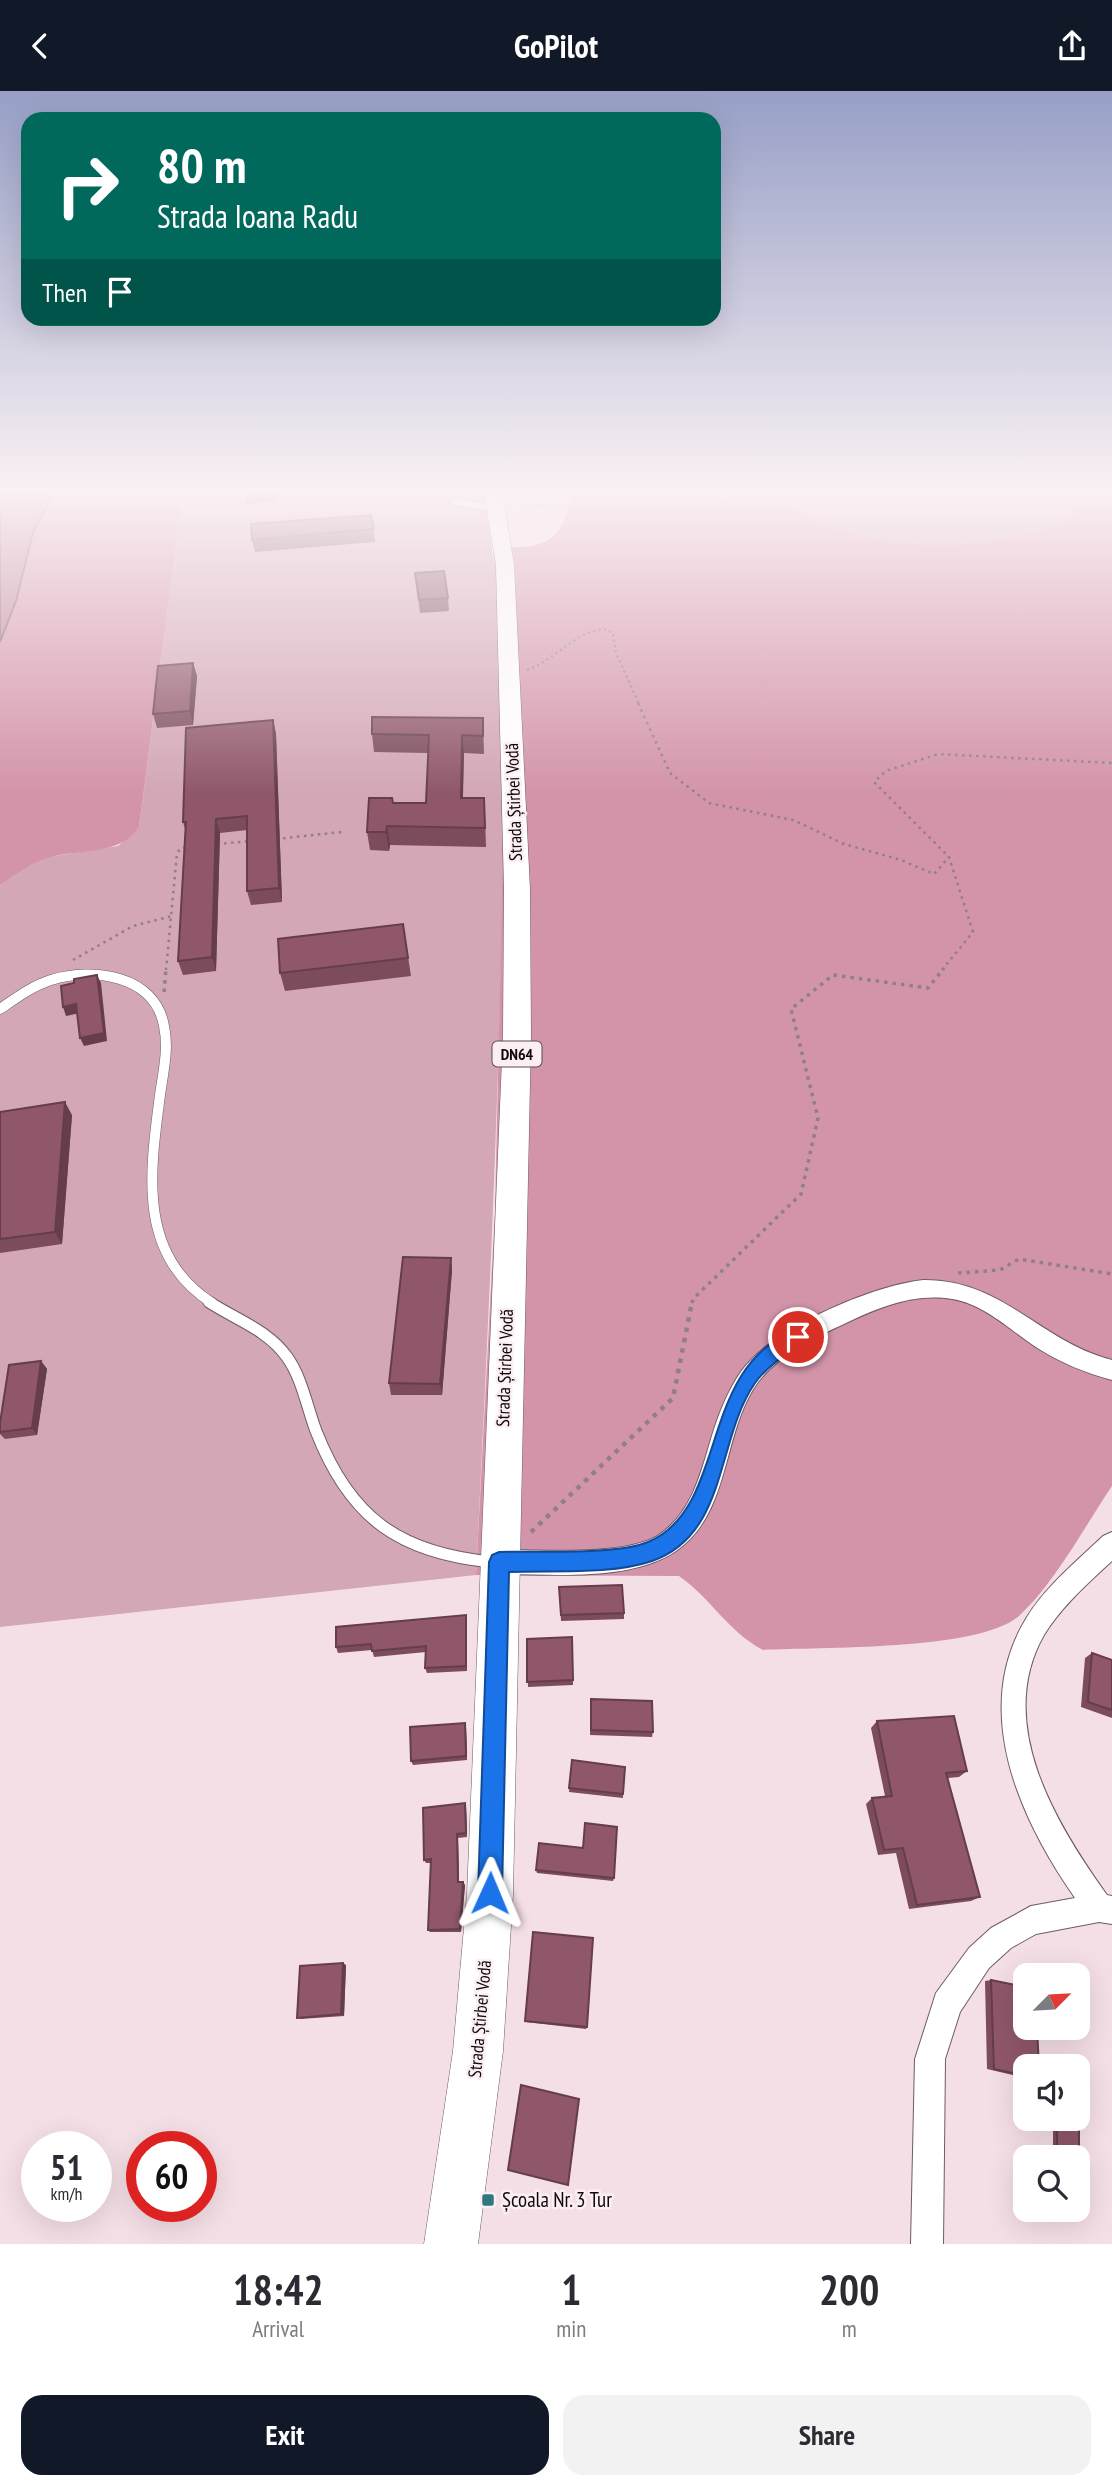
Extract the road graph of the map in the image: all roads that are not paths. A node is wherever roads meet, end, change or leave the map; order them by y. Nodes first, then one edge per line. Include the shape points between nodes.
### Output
1 (506, 591) edge
2 (0, 1009) edge
3 (1112, 1370) edge
4 (1112, 1544) edge
5 (499, 1562) junction
6 (1106, 1909) edge
7 (451, 2244) edge
8 (927, 2244) edge

1 - 5 main road, Strada Știrbei Vodă / DN64 via 517,1023
2 - 5 lane via 35,985 71,975 117,977 152,999 162,1015 165,1039 152,1202 160,1242 172,1266 191,1291 262,1333 285,1355 340,1484 358,1506 423,1549
3 - 5 street via 1041,1339 977,1294 905,1289 798,1337 749,1377 736,1401 700,1505 683,1532 667,1544 618,1558
4 - 6 street via 1067,1587 1034,1628 1015,1674 1013,1719 1020,1759 1041,1816 1069,1868
5 - 7 main road, Strada Știrbei Vodă / DN64 via 486,1958 475,2077
6 - 8 street via 1031,1920 979,1958 947,2004 929,2059

